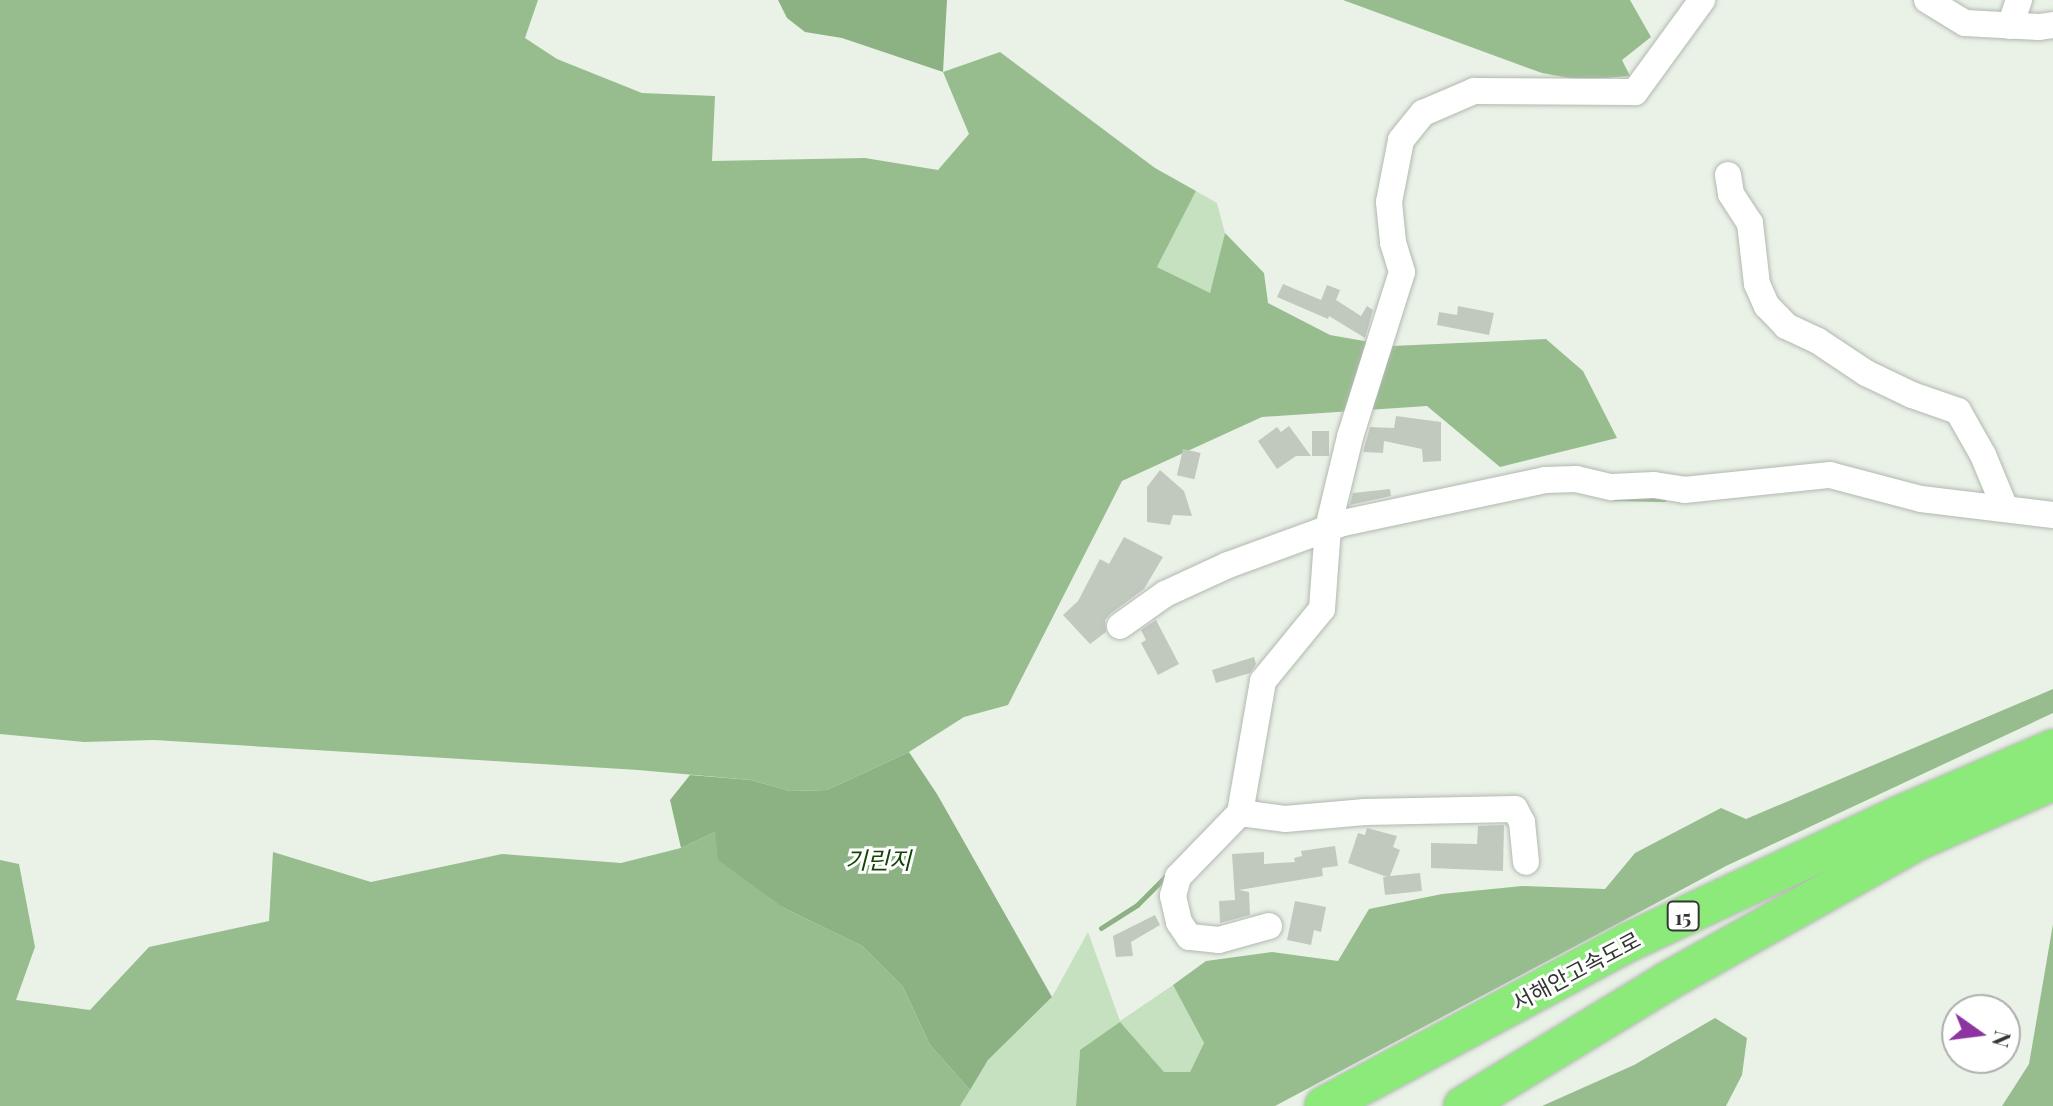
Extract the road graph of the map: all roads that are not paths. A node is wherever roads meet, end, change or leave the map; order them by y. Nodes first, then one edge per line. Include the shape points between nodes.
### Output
1 (1702, 0) edge
2 (1927, 0) edge
3 (2019, 0) edge
4 (2053, 25) edge
5 (2010, 26) junction
6 (1728, 175) dead end
7 (2005, 508) junction
8 (2053, 515) edge
9 (1328, 528) junction
10 (1120, 626) dead end
11 (2053, 749) edge
12 (2053, 781) edge
13 (1240, 813) junction
14 (1526, 862) dead end
15 (1269, 926) dead end
16 (1324, 1106) edge
17 (1463, 1106) edge

1 - 9 street via 1635,92 1474,91 1423,113 1401,140 1389,202 1402,272 1350,437
2 - 5 street via 1965,23
3 - 5 street
4 - 5 street
6 - 7 street via 1731,194 1750,223 1757,284 1767,306 1786,326 1866,373 1958,411
7 - 8 street
7 - 9 street via 1921,499 1830,475 1684,490 1560,479
9 - 10 street via 1165,594
9 - 13 street via 1322,609 1263,681
11 - 16 highway, 서해안고속도로 / 15 via 1629,942
12 - 17 highway, 15 via 1915,842 1666,982
13 - 14 street via 1285,819 1515,809 1522,822
13 - 15 street via 1178,877 1173,896 1179,922 1189,937 1219,940

